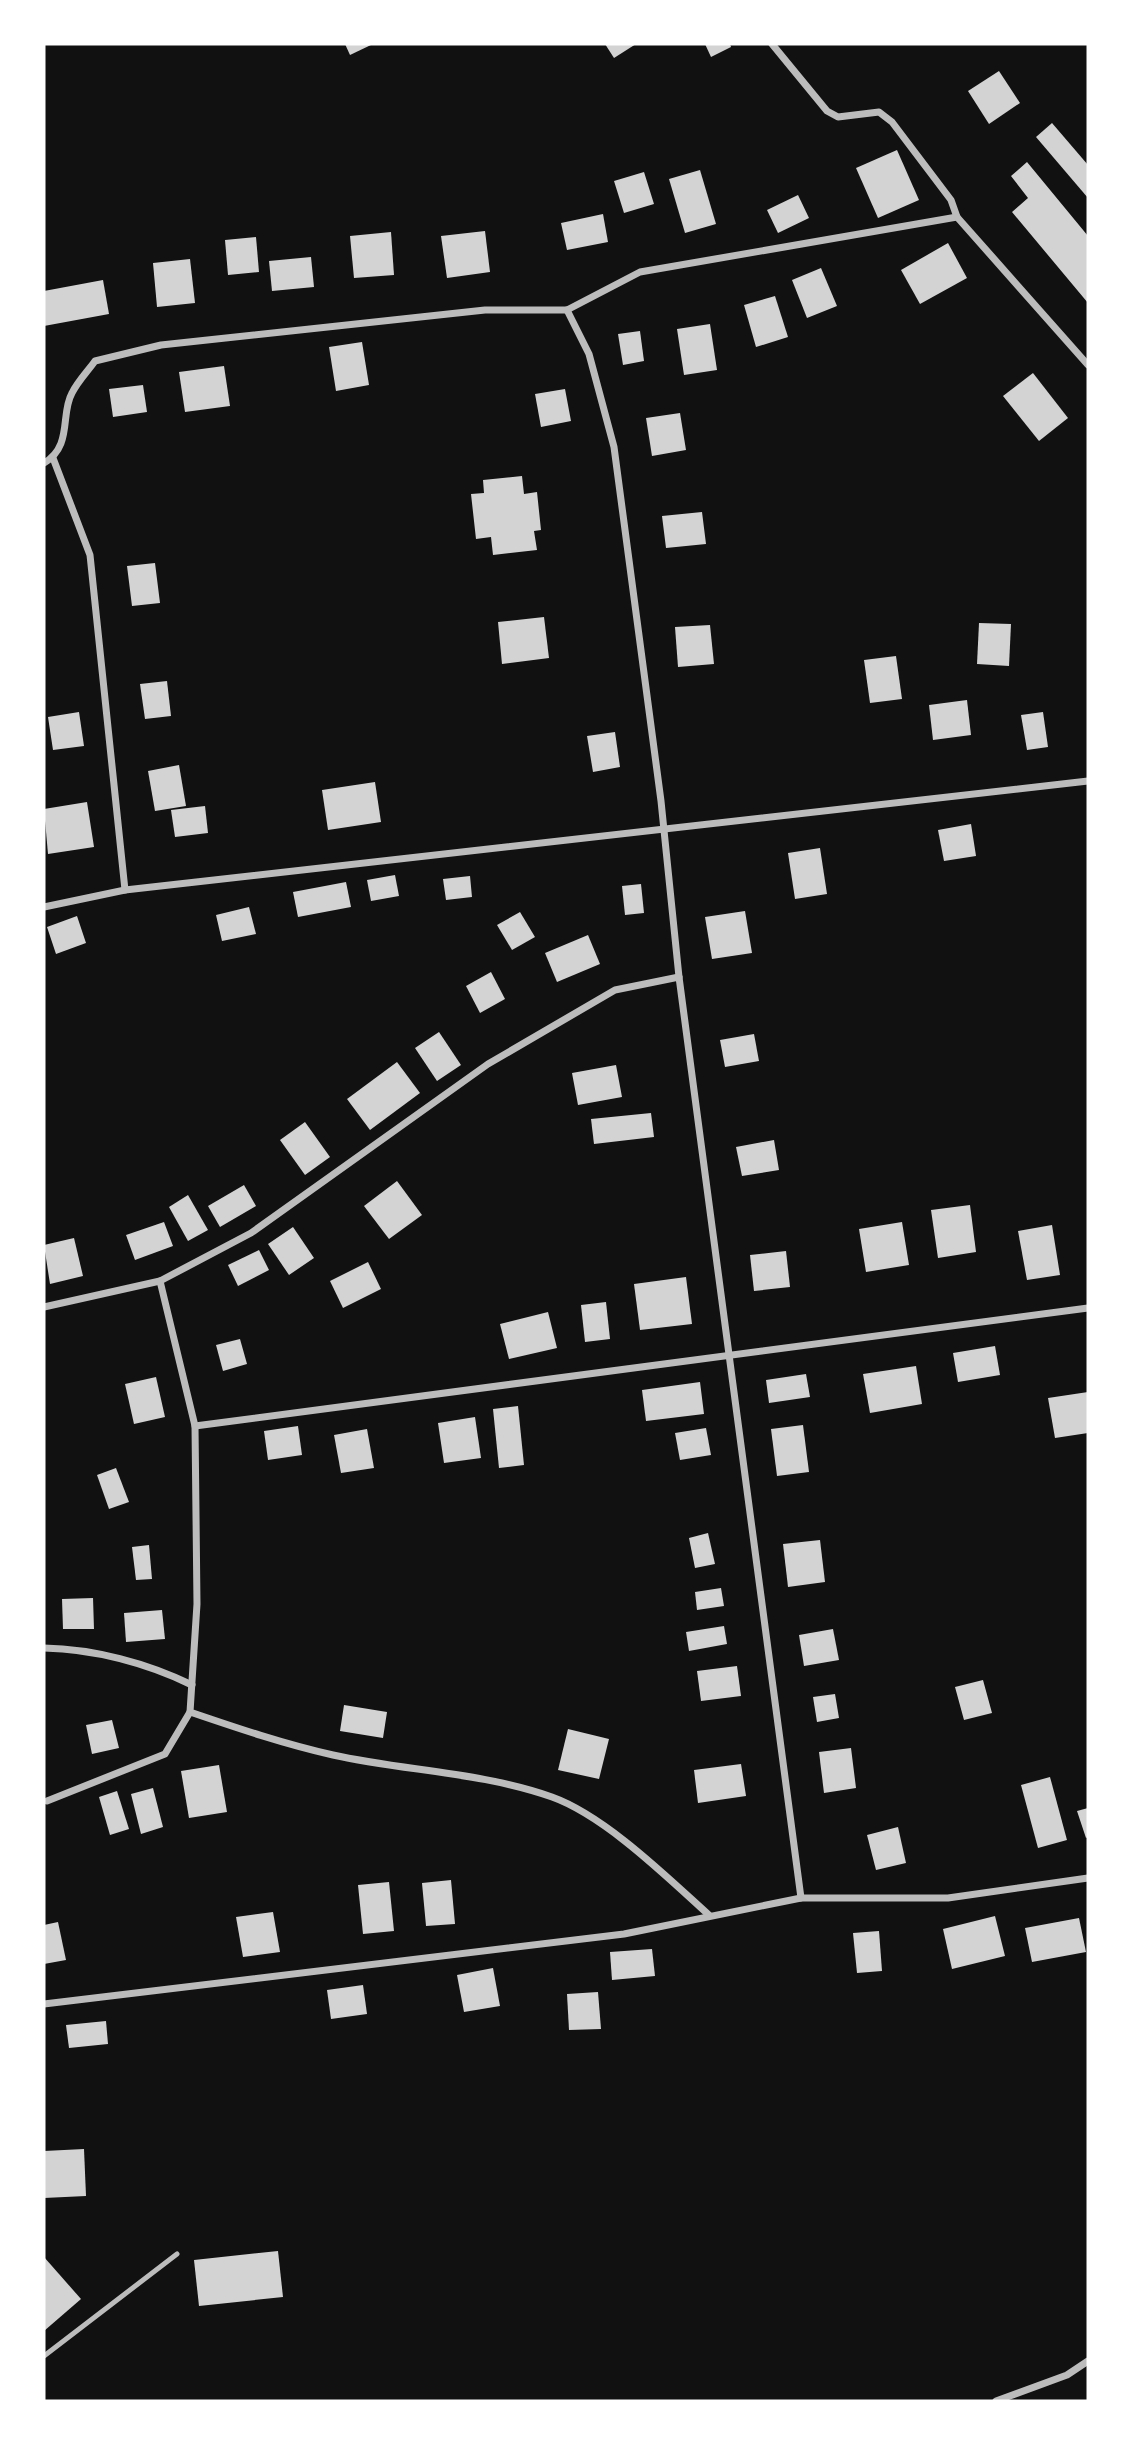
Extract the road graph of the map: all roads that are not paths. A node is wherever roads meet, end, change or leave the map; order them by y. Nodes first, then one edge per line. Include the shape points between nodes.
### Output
1 (772, 44) edge
2 (957, 217) junction
3 (567, 310) junction
4 (1088, 365) edge
5 (53, 457) junction
6 (44, 463) edge
7 (1088, 781) edge
8 (664, 830) junction
9 (125, 890) junction
10 (44, 907) edge
11 (679, 977) junction
12 (160, 1281) junction
13 (44, 1307) edge
14 (1088, 1308) edge
15 (731, 1353) junction
16 (195, 1426) junction
17 (44, 1648) edge
18 (192, 1685) junction
19 (190, 1712) junction
20 (47, 1801) dead end
21 (1088, 1878) edge
22 (801, 1898) junction
23 (709, 1915) junction
24 (44, 2004) edge
25 (177, 2254) dead end
26 (44, 2356) edge
27 (1088, 2361) edge
28 (996, 2401) edge

1 - 2 street via 827,111 838,117 879,112 892,121 951,200
2 - 3 street via 640,272
2 - 4 street
3 - 5 street via 485,310 161,345 95,361 70,395 67,426
3 - 8 street via 589,354 614,447
5 - 6 street
5 - 9 street via 90,555
7 - 8 street
8 - 9 street
8 - 11 street
9 - 10 street
11 - 12 street via 615,990 488,1064 251,1233
11 - 15 street
12 - 13 street
12 - 16 street
14 - 15 street
15 - 16 street
15 - 22 street
16 - 18 street via 197,1604
17 - 18 street via 131,1662
18 - 19 street
19 - 20 street via 166,1754
19 - 23 street via 333,1755 482,1778 554,1798 650,1861
21 - 22 street via 948,1898
22 - 23 street
23 - 24 street via 624,1934
25 - 26 lane
27 - 28 street via 1067,2375

